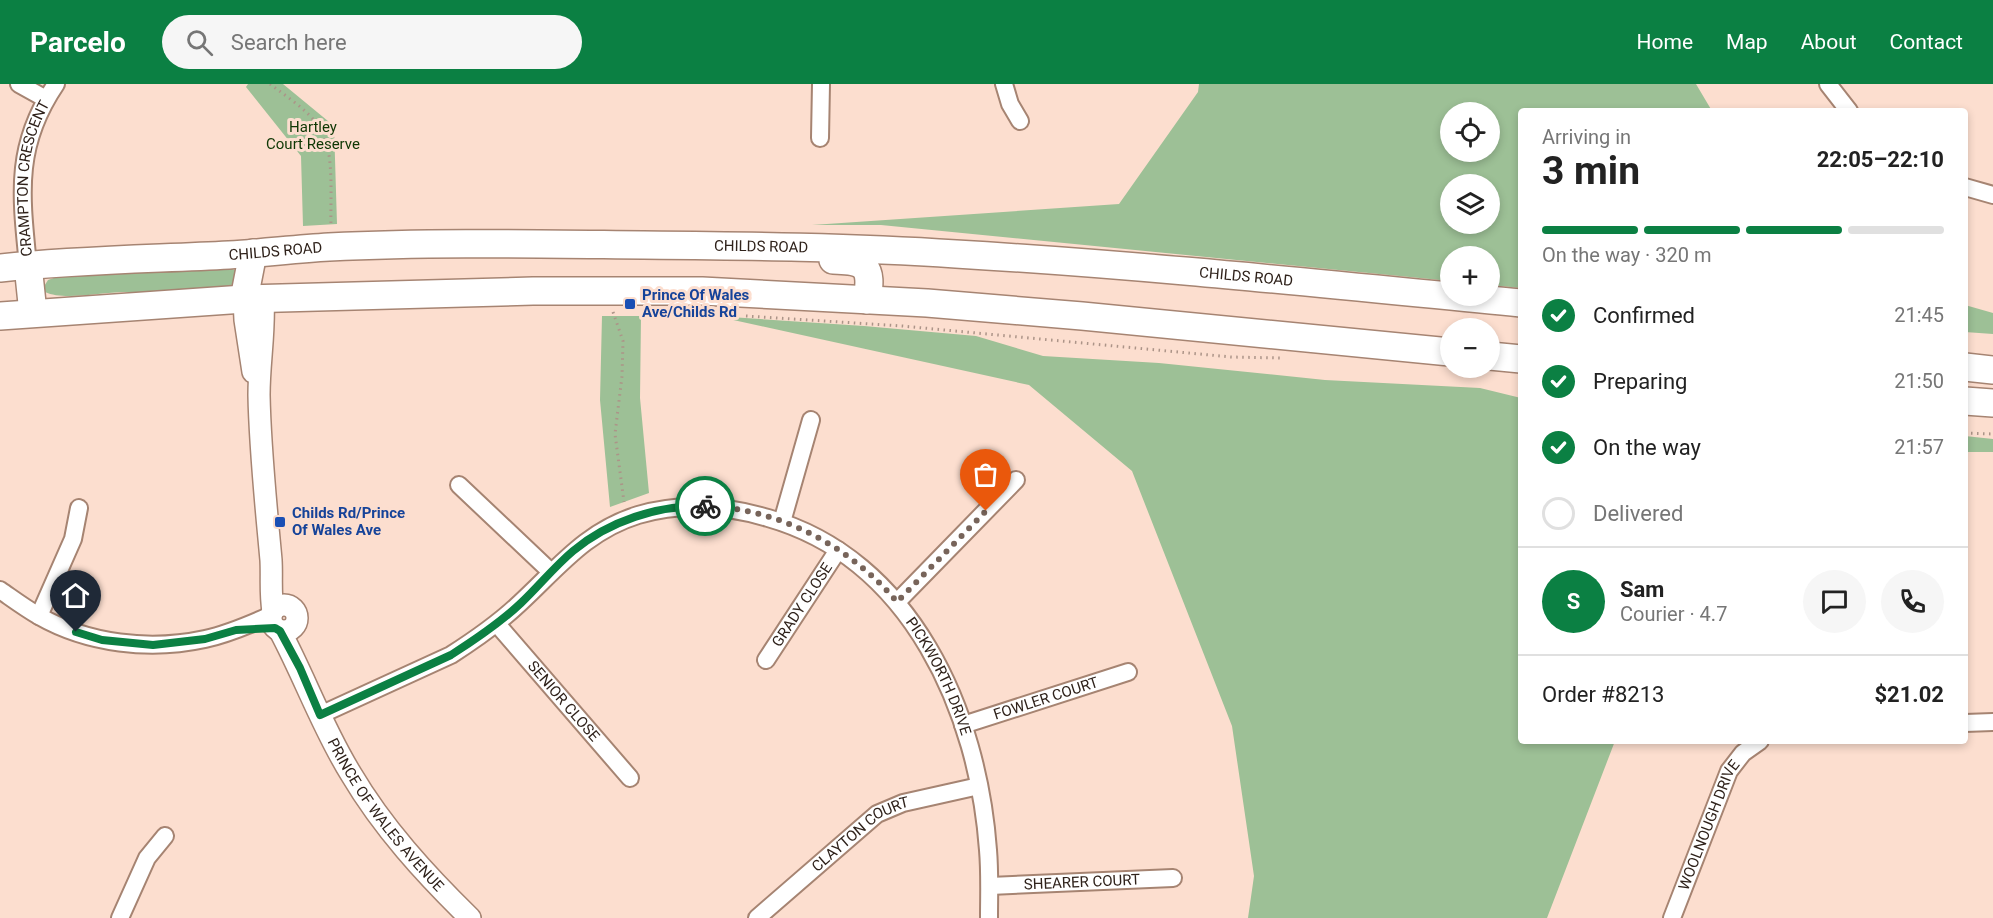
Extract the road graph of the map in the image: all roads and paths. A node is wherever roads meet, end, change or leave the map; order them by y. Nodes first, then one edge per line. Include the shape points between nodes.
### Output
1 (19, 84) edge
2 (56, 84) edge
3 (270, 84) edge
4 (820, 84) edge
5 (1004, 84) edge
6 (1828, 84) edge
7 (46, 99) junction
8 (1847, 108) edge
9 (1020, 121) dead end
10 (820, 138) dead end
11 (1968, 188) edge
12 (1993, 195) edge
13 (332, 226) dead end
14 (634, 245) junction
15 (253, 253) junction
16 (28, 265) junction
17 (0, 268) edge
18 (253, 299) junction
19 (867, 300) junction
20 (1518, 303) edge
21 (33, 313) junction
22 (624, 313) dead end
23 (669, 314) dead end
24 (726, 315) dead end
25 (737, 315) dead end
26 (0, 316) edge
27 (1289, 358) dead end
28 (1518, 360) edge
29 (1440, 361) edge
30 (1500, 363) edge
31 (1968, 367) edge
32 (1993, 370) edge
33 (1968, 401) edge
34 (1993, 403) edge
35 (811, 420) dead end
36 (1968, 433) edge
37 (1993, 434) edge
38 (1016, 480) dead end
39 (459, 485) dead end
40 (624, 502) dead end
41 (79, 508) dead end
42 (782, 522) junction
43 (838, 550) junction
44 (550, 572) junction
45 (0, 590) edge
46 (897, 602) junction
47 (39, 616) junction
48 (280, 619) junction
49 (497, 624) junction
50 (766, 660) dead end
51 (1128, 672) dead end
52 (320, 715) junction
53 (1993, 722) edge
54 (1968, 723) edge
55 (963, 725) junction
56 (1756, 744) edge
57 (630, 777) dead end
58 (979, 786) junction
59 (165, 836) dead end
60 (1173, 878) dead end
61 (990, 886) junction
62 (120, 918) edge
63 (470, 918) edge
64 (757, 918) edge
65 (989, 918) edge
66 (1672, 918) edge

1 - 7 street
2 - 7 street, CRAMPTON CRESCENT
3 - 13 path via 310,116 324,135 329,152
4 - 10 street
5 - 9 street
6 - 8 street
7 - 16 street, CRAMPTON CRESCENT via 30,135 22,176
11 - 12 street
14 - 15 main road, CHILDS ROAD via 436,244
14 - 19 main road via 680,252 857,262 870,274
14 - 20 main road, CHILDS ROAD via 955,254 1247,276
15 - 16 main road, CHILDS ROAD
15 - 18 main road, PRINCE OF WALES AVENUE
16 - 17 main road, CHILDS ROAD
16 - 21 main road, CRAMPTON CRESCENT
18 - 19 main road via 533,291 702,291
18 - 21 main road
18 - 48 street, PRINCE OF WALES AVENUE via 249,348 259,393 270,591
19 - 29 main road via 1082,315
21 - 26 main road
22 - 40 path via 613,312 623,341 615,434
23 - 24 path
25 - 27 path via 914,327 1231,357
28 - 30 main road
31 - 32 main road
33 - 34 main road
35 - 42 street
36 - 37 path
38 - 46 street
39 - 44 street
41 - 47 street via 74,539
42 - 43 street, PICKWORTH DRIVE
42 - 44 street, PICKWORTH DRIVE via 740,510 710,507 639,515 588,540
43 - 46 street, PICKWORTH DRIVE via 871,574
43 - 50 street, GRADY CLOSE
44 - 49 street, PICKWORTH DRIVE
45 - 47 street
46 - 55 street, PICKWORTH DRIVE via 934,656
47 - 48 street via 102,640 153,645 205,639
48 - 52 street, PRINCE OF WALES AVENUE
49 - 52 street, PICKWORTH DRIVE via 451,655
49 - 57 street, SENIOR CLOSE
51 - 55 street, FOWLER COURT
52 - 63 street, PRINCE OF WALES AVENUE via 375,812 420,868
53 - 54 street
55 - 58 street, PICKWORTH DRIVE
56 - 66 street, WOOLNOUGH DRIVE via 1729,771
58 - 61 street, PICKWORTH DRIVE
58 - 64 street, CLAYTON COURT via 903,803 877,814
59 - 62 street via 147,858
60 - 61 street, SHEARER COURT
61 - 65 street, PICKWORTH DRIVE

